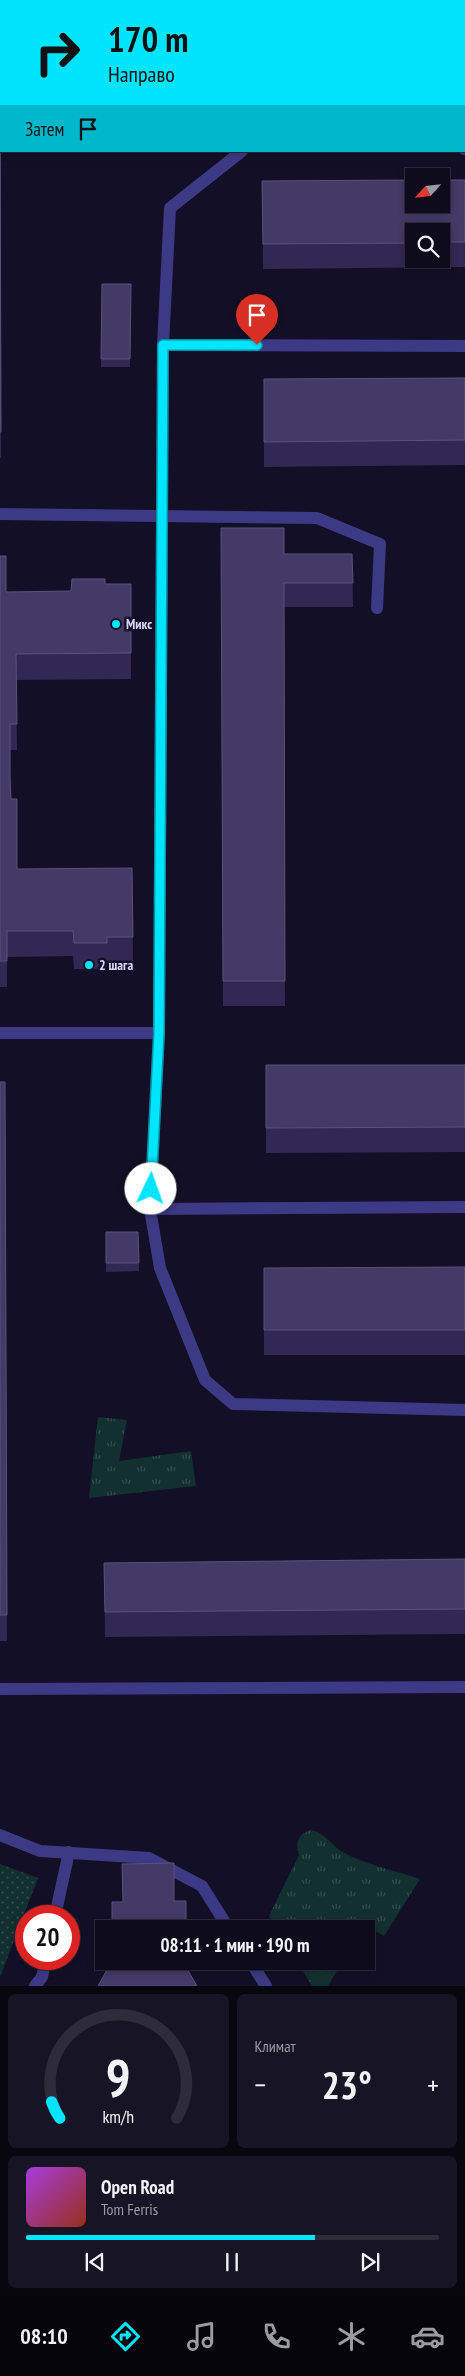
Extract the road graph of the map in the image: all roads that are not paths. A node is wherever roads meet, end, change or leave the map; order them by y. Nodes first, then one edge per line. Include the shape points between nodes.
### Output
1 (241, 152) edge
2 (163, 345) junction
3 (465, 346) edge
4 (0, 514) edge
5 (163, 515) junction
6 (377, 608) dead end
7 (0, 1033) edge
8 (159, 1033) junction
9 (465, 1207) edge
10 (150, 1209) junction
11 (465, 1410) edge
12 (465, 1687) edge
13 (0, 1689) edge
14 (0, 1835) edge
15 (68, 1852) junction
16 (57, 1905) edge
17 (223, 1920) edge
18 (44, 1970) edge
19 (256, 1970) edge
20 (35, 1986) edge
21 (266, 1986) edge

1 - 2 lane via 170,208
2 - 3 lane
2 - 5 lane
4 - 5 lane
5 - 6 lane via 317,518 380,544
5 - 8 lane
7 - 8 lane
8 - 10 lane
9 - 10 lane
10 - 11 lane via 160,1268 205,1380 233,1404
12 - 13 lane
14 - 15 lane via 40,1851
15 - 16 lane
15 - 17 lane via 149,1858 202,1886
18 - 20 lane
19 - 21 lane

